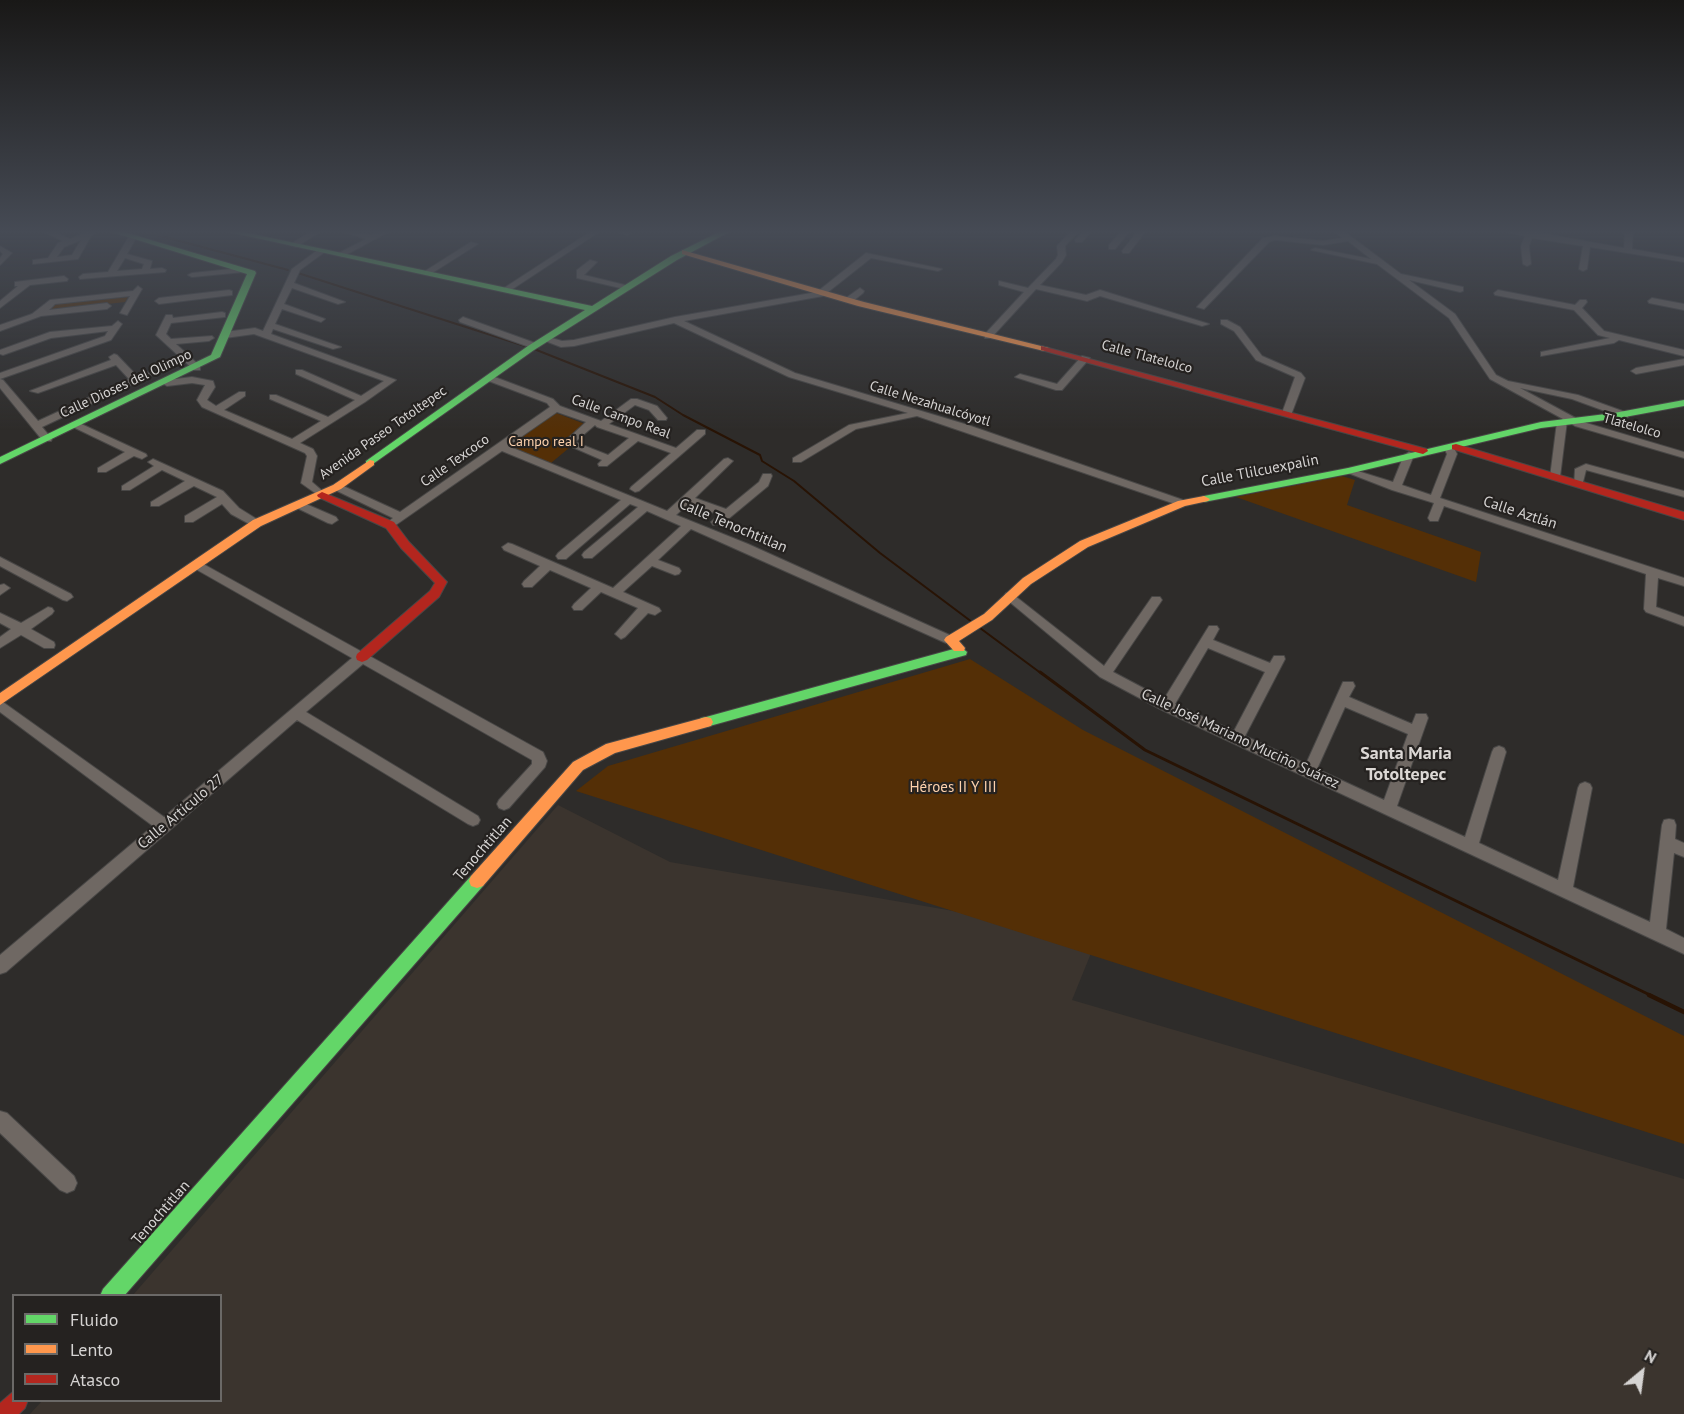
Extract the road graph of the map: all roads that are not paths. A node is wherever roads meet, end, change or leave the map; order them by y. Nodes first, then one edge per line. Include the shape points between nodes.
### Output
1 (81, 298) edge
2 (133, 298) edge
3 (165, 298) edge
4 (242, 298) edge
5 (281, 298) edge
6 (329, 298) edge
7 (542, 298) edge
8 (610, 298) edge
9 (795, 298) edge
10 (841, 298) edge
11 (851, 298) edge
12 (1023, 298) edge
13 (1117, 298) edge
14 (1210, 298) edge
15 (1428, 298) edge
16 (1532, 298) edge
17 (849, 300) junction
18 (159, 301) dead end
19 (1652, 301) dead end
20 (341, 302) dead end
21 (130, 303) junction
22 (278, 305) junction
23 (1201, 307) dead end
24 (1684, 307) edge
25 (593, 309) junction
26 (41, 313) junction
27 (124, 313) dead end
28 (222, 315) dead end
29 (321, 319) dead end
30 (463, 320) dead end
31 (675, 320) junction
32 (1224, 322) dead end
33 (1205, 324) dead end
34 (0, 328) edge
35 (268, 330) junction
36 (225, 335) junction
37 (988, 336) junction
38 (210, 338) dead end
39 (1619, 339) junction
40 (170, 342) junction
41 (535, 345) junction
42 (336, 347) dead end
43 (3, 352) dead end
44 (1684, 353) edge
45 (1544, 354) dead end
46 (1085, 358) junction
47 (1684, 362) edge
48 (197, 368) junction
49 (1636, 371) dead end
50 (299, 372) dead end
51 (147, 375) dead end
52 (1020, 377) dead end
53 (489, 378) junction
54 (135, 380) junction
55 (0, 382) edge
56 (167, 383) junction
57 (1503, 384) junction
58 (35, 391) dead end
59 (242, 394) dead end
60 (273, 398) dead end
61 (361, 399) junction
62 (1684, 403) edge
63 (556, 408) junction
64 (216, 410) junction
65 (1287, 413) junction
66 (915, 414) junction
67 (1624, 414) junction
68 (662, 417) dead end
69 (328, 421) junction
70 (1567, 422) junction
71 (597, 424) junction
72 (77, 425) junction
73 (35, 426) junction
74 (701, 432) dead end
75 (636, 438) junction
76 (47, 439) junction
77 (293, 443) junction
78 (501, 447) junction
79 (1452, 447) junction
80 (678, 452) junction
81 (1425, 452) junction
82 (1409, 455) junction
83 (1684, 455) edge
84 (1, 459) edge
85 (797, 460) dead end
86 (728, 461) dead end
87 (102, 470) dead end
88 (1348, 471) junction
89 (767, 476) dead end
90 (1555, 477) junction
91 (194, 480) junction
92 (1578, 484) junction
93 (337, 487) junction
94 (126, 488) dead end
95 (1396, 488) junction
96 (632, 494) junction
97 (1684, 494) edge
98 (322, 495) junction
99 (224, 498) junction
100 (687, 499) junction
101 (1437, 501) junction
102 (1182, 503) junction
103 (156, 504) dead end
104 (299, 505) junction
105 (646, 506) junction
106 (728, 514) junction
107 (669, 515) junction
108 (1684, 516) edge
109 (1434, 518) dead end
110 (189, 519) dead end
111 (332, 520) dead end
112 (396, 521) junction
113 (717, 522) dead end
114 (257, 523) junction
115 (690, 524) junction
116 (508, 547) dead end
117 (588, 555) dead end
118 (562, 556) dead end
119 (0, 561) edge
120 (650, 561) junction
121 (196, 564) junction
122 (548, 565) junction
123 (675, 571) dead end
124 (1652, 571) junction
125 (1684, 582) edge
126 (528, 584) dead end
127 (599, 587) junction
128 (614, 594) junction
129 (1010, 596) junction
130 (67, 597) dead end
131 (1156, 600) dead end
132 (578, 607) dead end
133 (48, 611) dead end
134 (0, 617) edge
135 (1684, 622) edge
136 (978, 624) joint
137 (22, 629) junction
138 (1214, 629) dead end
139 (621, 634) dead end
140 (1205, 642) junction
141 (0, 643) edge
142 (49, 645) dead end
143 (956, 646) junction
144 (362, 657) junction
145 (1105, 674) junction
146 (1348, 686) dead end
147 (0, 700) edge
148 (1342, 700) junction
149 (0, 705) edge
150 (1167, 706) junction
151 (298, 714) junction
152 (1236, 738) junction
153 (1499, 752) dead end
154 (1309, 772) junction
155 (1585, 788) dead end
156 (504, 804) dead end
157 (1388, 809) junction
158 (473, 820) dead end
159 (1669, 825) dead end
160 (165, 826) junction
161 (1667, 843) junction
162 (1470, 847) junction
163 (1684, 850) edge
164 (1564, 890) junction
165 (1656, 934) junction
166 (1684, 946) edge
167 (0, 966) edge
168 (0, 1120) edge
169 (67, 1183) dead end
170 (112, 1294) edge
171 (16, 1402) edge
172 (5, 1414) edge

1 - 26 street via 56,302
2 - 21 street
3 - 18 street
4 - 36 main road, Calle Dioses del Olimpo
5 - 22 street
6 - 20 street
7 - 25 main road
8 - 25 main road, Avenida Paseo Totoltepec
9 - 31 street
10 - 17 main road, Calle Tlatelolco
11 - 17 street
12 - 37 street
13 - 33 street
14 - 23 street
15 - 57 street, Tlatelolco via 1452,316 1487,371
16 - 39 street via 1580,305 1598,332
17 - 37 main road, Calle Tlatelolco
19 - 24 street
21 - 26 street
21 - 27 street
22 - 29 street
22 - 35 street
25 - 41 main road, Avenida Paseo Totoltepec
26 - 34 street
28 - 40 street via 168,319 161,335
30 - 41 street
31 - 41 street via 574,343
31 - 66 street, Calle Nezahualcóyotl via 792,375
32 - 65 street via 1237,329 1259,358 1298,375
35 - 36 street
35 - 42 street
35 - 61 street via 391,380
36 - 48 main road, Calle Dioses del Olimpo via 214,359
37 - 46 main road, Calle Tlatelolco
38 - 40 street
39 - 44 street
39 - 45 street
40 - 48 street
41 - 53 main road, Avenida Paseo Totoltepec
43 - 55 street via 50,335 116,326 108,338
46 - 52 street via 1059,388
46 - 65 main road, Calle Tlatelolco
47 - 49 street
48 - 56 main road, Calle Dioses del Olimpo
50 - 61 street
51 - 54 street
53 - 63 street, Calle Campo Real via 550,401
53 - 93 main road, Avenida Paseo Totoltepec
54 - 58 street via 115,359
54 - 73 street
55 - 73 street
56 - 64 street via 210,383 202,400
56 - 72 main road, Calle Dioses del Olimpo
57 - 67 street via 1515,383 1575,397
57 - 70 street, Tlatelolco
59 - 64 street
60 - 69 street
61 - 69 street
62 - 67 main road, Calle Tlilcuexpalin
63 - 71 street, Calle Campo Real
63 - 78 street, Calle Texcoco
64 - 77 street
65 - 81 main road, Calle Tlatelolco
66 - 85 street via 853,427
66 - 102 street, Calle Nezahualcóyotl via 964,427
67 - 70 main road, Calle Tlilcuexpalin
68 - 71 street via 634,401
69 - 77 street
70 - 79 main road, Calle Tlilcuexpalin
70 - 83 street, Tlatelolco
70 - 90 street
71 - 75 street, Calle Campo Real
71 - 75 street via 568,442 605,462
72 - 76 main road, Calle Dioses del Olimpo
72 - 87 street via 137,454
73 - 76 street
74 - 80 street
75 - 80 street, Calle Campo Real
76 - 84 main road, Calle Dioses del Olimpo
77 - 98 street via 312,453 306,483
78 - 96 street, Calle Tenochtitlan
78 - 112 street, Calle Texcoco
79 - 81 main road, Calle Tlilcuexpalin
79 - 90 main road
79 - 101 street
80 - 96 street
81 - 82 main road, Calle Tlilcuexpalin
82 - 88 main road, Calle Tlilcuexpalin
82 - 95 street
86 - 100 street
88 - 95 street, Calle Aztlán
88 - 102 main road, Calle Tlilcuexpalin
89 - 106 street via 764,484
90 - 92 main road
91 - 94 street via 158,464
91 - 99 street
91 - 103 street
92 - 97 street via 1580,469 1586,467
92 - 108 main road
93 - 98 main road, Avenida Paseo Totoltepec
93 - 112 street
95 - 101 street, Calle Aztlán
96 - 105 street, Calle Tenochtitlan
96 - 118 street
98 - 104 main road, Avenida Paseo Totoltepec
98 - 112 main road
99 - 110 street
99 - 114 street via 235,511
100 - 106 street
100 - 107 street
101 - 109 street
101 - 124 street, Calle Aztlán
102 - 129 main road, Calle Tlilcuexpalin via 1084,544
104 - 111 street
104 - 114 main road, Avenida Paseo Totoltepec
105 - 107 street, Calle Tenochtitlan
105 - 117 street
106 - 113 street
107 - 115 street, Calle Tenochtitlan
112 - 144 main road, Calle Artículo 27 via 405,545 438,577 440,588
114 - 121 main road, Avenida Paseo Totoltepec
115 - 120 street
115 - 143 street, Calle Tenochtitlan
116 - 122 street
119 - 130 street
120 - 123 street
120 - 128 street
121 - 144 street
121 - 147 main road, Avenida Paseo Totoltepec
122 - 126 street
122 - 127 street
124 - 125 street, Calle Aztlán
124 - 135 street via 1650,609
127 - 128 street
127 - 132 street
128 - 139 street via 651,609
129 - 136 main road, Calle Tlilcuexpalin
129 - 145 street, Calle José Mariano Muciño Suárez
131 - 145 street
133 - 137 street
134 - 137 street
136 - 143 main road, Tenochtitlan
137 - 141 street
137 - 142 street
138 - 140 street
140 - 150 street
140 - 152 street via 1276,664
143 - 170 main road, Tenochtitlan via 611,748 578,766
144 - 151 street, Calle Artículo 27
144 - 156 street via 538,756 538,767
145 - 150 street, Calle José Mariano Muciño Suárez
146 - 148 street
148 - 154 street
148 - 157 street via 1419,725
149 - 160 street
150 - 152 street, Calle José Mariano Muciño Suárez
151 - 158 street
151 - 160 street, Calle Artículo 27
152 - 154 street, Calle José Mariano Muciño Suárez
153 - 162 street
154 - 157 street, Calle José Mariano Muciño Suárez
155 - 164 street
157 - 162 street, Calle José Mariano Muciño Suárez
159 - 161 street
160 - 167 street, Calle Artículo 27
161 - 163 street
161 - 165 street
162 - 164 street, Calle José Mariano Muciño Suárez
164 - 165 street, Calle José Mariano Muciño Suárez
165 - 166 street, Calle José Mariano Muciño Suárez
168 - 169 street
171 - 172 main road

